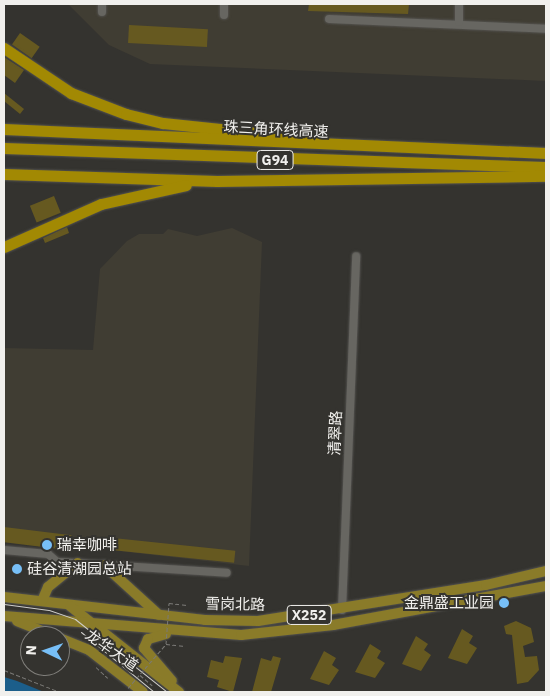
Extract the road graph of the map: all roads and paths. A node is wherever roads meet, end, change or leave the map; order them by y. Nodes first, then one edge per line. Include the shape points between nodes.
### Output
1 (224, 4) edge
2 (459, 4) edge
3 (224, 15) dead end
4 (329, 19) dead end
5 (459, 22) junction
6 (546, 29) edge
7 (4, 48) edge
8 (4, 130) edge
9 (4, 148) edge
10 (431, 150) junction
11 (546, 153) edge
12 (546, 167) edge
13 (4, 174) edge
14 (546, 176) edge
15 (217, 181) junction
16 (4, 247) edge
17 (356, 256) dead end
18 (4, 550) edge
19 (59, 562) junction
20 (78, 563) junction
21 (104, 565) junction
22 (546, 571) edge
23 (66, 572) junction
24 (226, 572) dead end
25 (546, 586) edge
26 (4, 597) edge
27 (42, 601) junction
28 (69, 605) junction
29 (187, 605) dead end
30 (342, 610) junction
31 (122, 611) junction
32 (160, 615) junction
33 (4, 617) edge
34 (95, 624) junction
35 (120, 626) junction
36 (180, 632) junction
37 (166, 644) junction
38 (185, 646) dead end
39 (4, 670) edge
40 (140, 675) junction
41 (152, 685) dead end
42 (128, 688) dead end
43 (177, 691) edge
44 (60, 692) edge
45 (144, 692) edge

1 - 3 street
2 - 5 street
4 - 5 street
5 - 6 street
7 - 10 highway via 71,93 149,120
8 - 10 highway, 珠三角环线高速 / G94
9 - 12 highway, 珠三角环线高速 / G94
10 - 11 highway, 珠三角环线高速 / G94
13 - 15 highway
14 - 15 highway
15 - 16 highway via 163,188 101,204
17 - 30 street, 清翠路
18 - 19 street via 48,554
19 - 20 street
19 - 23 street
20 - 21 street
20 - 23 main road
21 - 24 street
21 - 32 main road
22 - 30 main road, 雪岗北路 / X252
23 - 27 main road via 48,588
25 - 36 main road, 雪岗北路 / X252 via 276,633
26 - 27 main road, 龙华大道 / X252
27 - 28 main road, 龙华大道 / X252
28 - 31 main road, 雪岗北路 / X252
28 - 34 main road, 龙华大道
29 - 37 path, bridge via 169,603
30 - 32 main road, 雪岗北路 / X252 via 231,622
31 - 32 main road, 雪岗北路 / X252
31 - 35 main road
33 - 34 main road, 龙华大道 / X252
33 - 45 main road, 龙华大道 via 69,640
34 - 35 main road, 雪岗北路 / X252
34 - 43 main road, 龙华大道
35 - 36 main road, 雪岗北路 / X252
36 - 43 main road via 151,638 144,647
37 - 38 path
37 - 40 path, bridge
39 - 44 path
40 - 41 path
40 - 42 path, bridge

